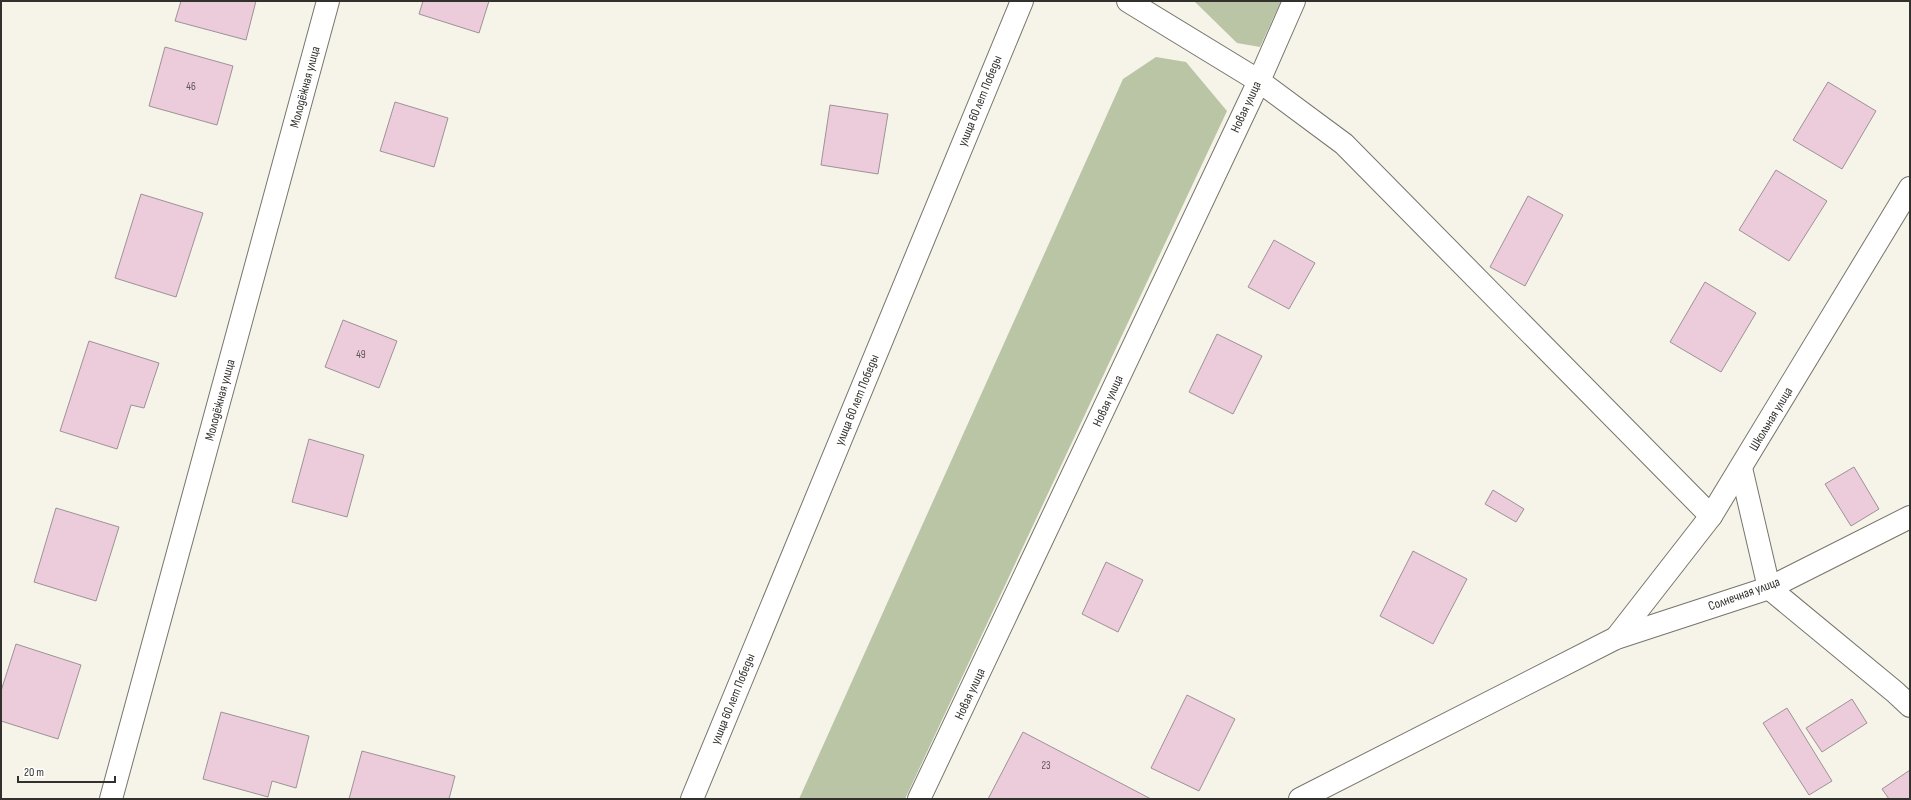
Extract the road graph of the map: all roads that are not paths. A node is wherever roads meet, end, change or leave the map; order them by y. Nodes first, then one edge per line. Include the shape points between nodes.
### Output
1 (328, 1) edge
2 (1022, 1) edge
3 (1128, 1) edge
4 (1294, 1) edge
5 (1259, 80) junction
6 (1910, 188) edge
7 (1741, 468) junction
8 (1711, 516) junction
9 (1910, 517) edge
10 (1769, 588) junction
11 (1616, 638) junction
12 (1910, 706) edge
13 (111, 799) edge
14 (692, 799) edge
15 (919, 799) edge
16 (1300, 799) edge

1 - 13 street, Молодёжная улица
2 - 14 street, улица 60 лет Победы
3 - 5 street
4 - 5 street, Новая улица
5 - 8 street via 1344,144
5 - 15 street, Новая улица
6 - 7 street, Школьная улица
7 - 8 street, Школьная улица
7 - 10 street
8 - 11 street, Школьная улица
9 - 10 street, Солнечная улица
10 - 11 street, Солнечная улица
10 - 12 street
11 - 16 street, Солнечная улица

